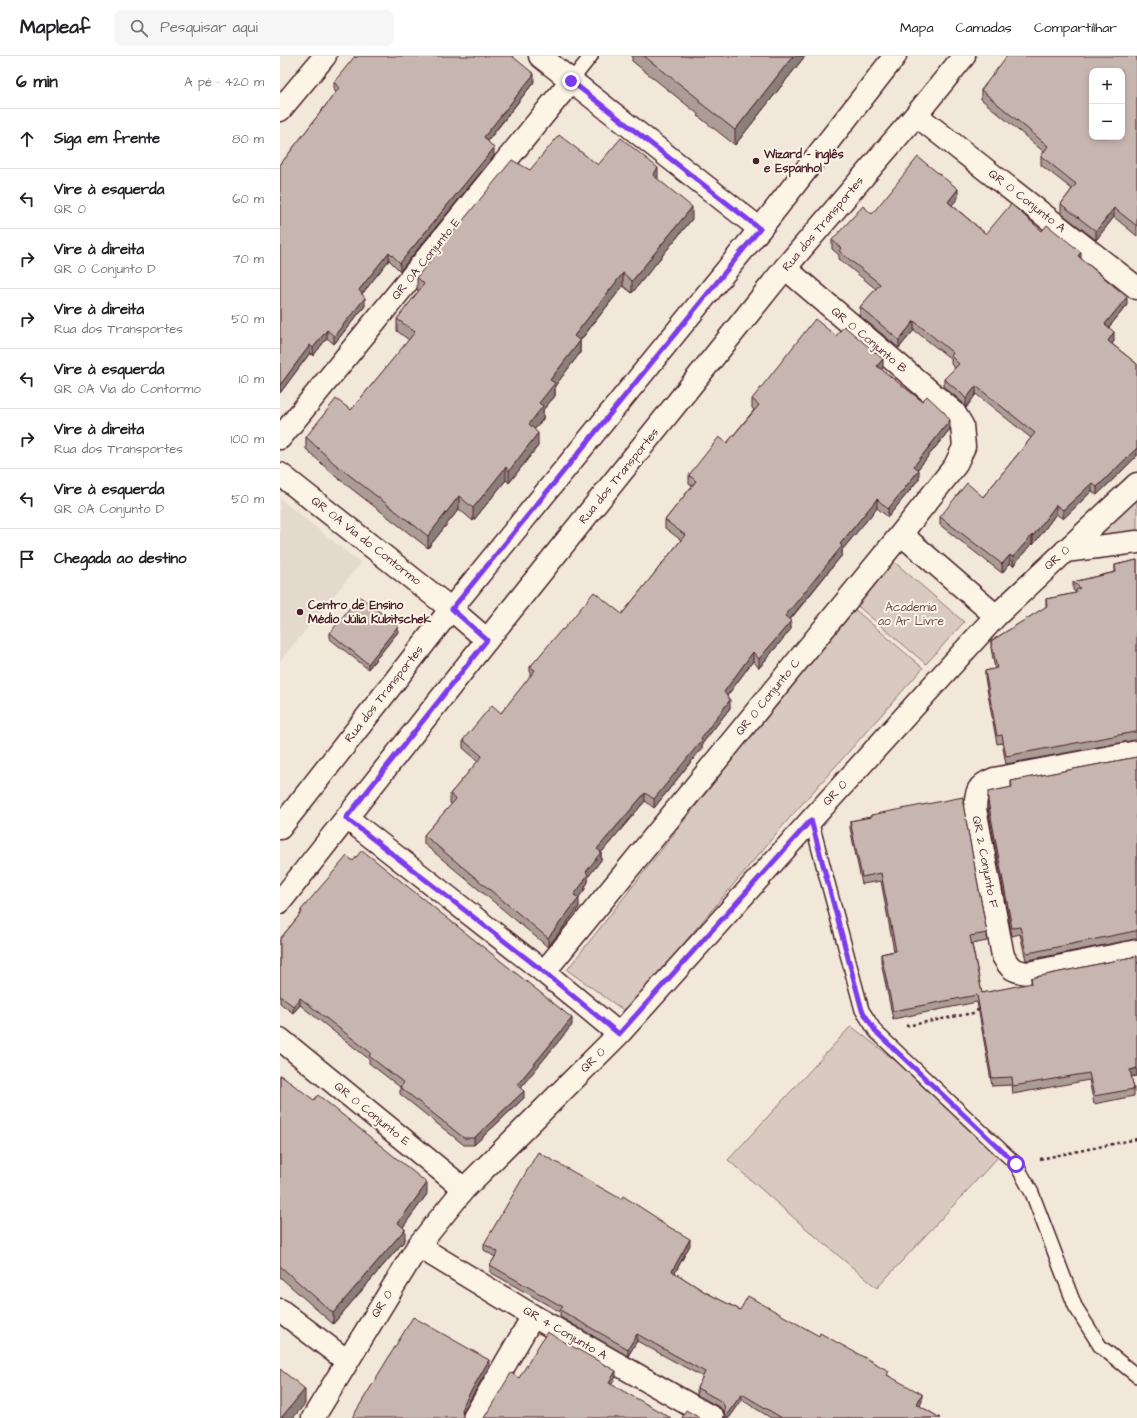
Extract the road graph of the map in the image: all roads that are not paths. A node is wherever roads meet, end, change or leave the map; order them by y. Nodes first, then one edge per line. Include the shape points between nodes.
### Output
1 (325, 56) edge
2 (540, 56) edge
3 (591, 56) edge
4 (895, 56) edge
5 (964, 56) edge
6 (571, 81) junction
7 (280, 110) edge
8 (916, 115) junction
9 (760, 229) junction
10 (785, 268) junction
11 (1137, 288) edge
12 (954, 412) joint
13 (280, 438) edge
14 (280, 474) edge
15 (1137, 484) edge
16 (901, 534) junction
17 (1137, 542) edge
18 (1065, 551) junction
19 (452, 609) junction
20 (996, 616) junction
21 (487, 640) junction
22 (1137, 752) edge
23 (346, 818) junction
24 (811, 820) junction
25 (280, 828) edge
26 (280, 902) edge
27 (1137, 951) edge
28 (544, 972) junction
29 (619, 1034) junction
30 (280, 1039) edge
31 (464, 1189) junction
32 (418, 1246) junction
33 (280, 1310) edge
34 (534, 1316) junction
35 (347, 1361) junction
36 (1137, 1376) edge
37 (313, 1418) edge
38 (474, 1418) edge
39 (711, 1418) edge

1 - 7 street
2 - 6 street
3 - 6 lane
4 - 9 street, Rua dos Transportes
5 - 8 street, Rua dos Transportes
6 - 9 street
6 - 13 street, QR 0A Conjunto E
8 - 10 street, Rua dos Transportes
8 - 11 street, QR 0 Conjunto A
9 - 19 street, Rua dos Transportes
10 - 12 street, QR 0 Conjunto B
10 - 21 street, Rua dos Transportes
12 - 16 street, QR 0 Conjunto C via 962,426 964,447 955,466
14 - 19 street, QR 0A Via do Contormo
15 - 18 street, QR 0
16 - 20 street
16 - 28 street, QR 0 Conjunto C
17 - 18 street
18 - 20 street, QR 0
19 - 21 street, QR 0A Via do Contormo
19 - 25 street, Rua dos Transportes
20 - 24 street, QR 0
21 - 23 street, Rua dos Transportes
22 - 27 street, QR 2 Conjunto F via 985,782 979,788 975,809 1003,956 1008,966 1016,972 1028,973
23 - 26 street, Rua dos Transportes
23 - 28 street
24 - 29 street, QR 0
24 - 36 lane via 862,1010 876,1032 1016,1164 1032,1193 1075,1306 1100,1346
28 - 29 street
29 - 31 street, QR 0
30 - 31 street, QR 0 Conjunto E
31 - 32 street, QR 0
32 - 34 street, QR 4 Conjunto A
32 - 35 street, QR 0
33 - 35 street
34 - 38 street
34 - 39 street, QR 4 Conjunto A
35 - 37 street, QR 0

